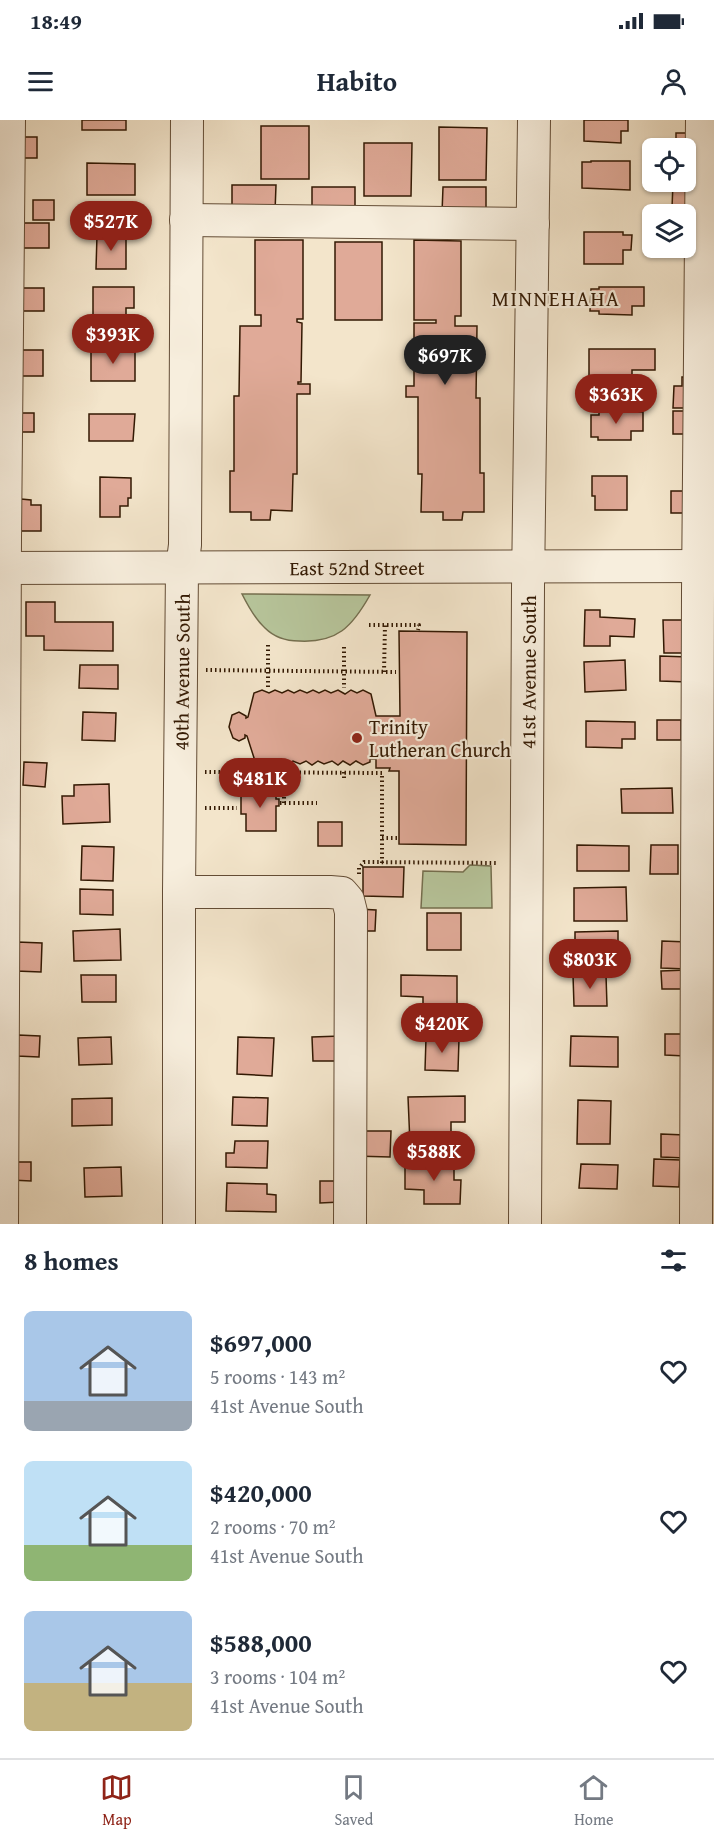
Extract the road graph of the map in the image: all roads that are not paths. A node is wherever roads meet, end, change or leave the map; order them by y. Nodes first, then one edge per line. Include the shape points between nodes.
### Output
1 (9, 120) edge
2 (187, 120) edge
3 (534, 120) edge
4 (702, 120) edge
5 (186, 220) junction
6 (533, 224) junction
7 (706, 566) edge
8 (528, 567) junction
9 (3, 568) edge
10 (182, 568) junction
11 (179, 892) junction
12 (2, 1224) edge
13 (179, 1224) edge
14 (350, 1224) edge
15 (525, 1224) edge
16 (696, 1224) edge

1 - 9 street
2 - 5 street, 40th Avenue South
3 - 6 street, 41st Avenue South
4 - 7 street
5 - 6 street
5 - 10 street, 40th Avenue South
6 - 8 street, 41st Avenue South
7 - 8 street, East 52nd Street
7 - 16 street
8 - 10 street, East 52nd Street
8 - 15 street, 41st Avenue South
9 - 10 street, East 52nd Street
9 - 12 street
10 - 11 street, 40th Avenue South
11 - 13 street, 40th Avenue South
11 - 14 street via 330,892 342,894 348,900

